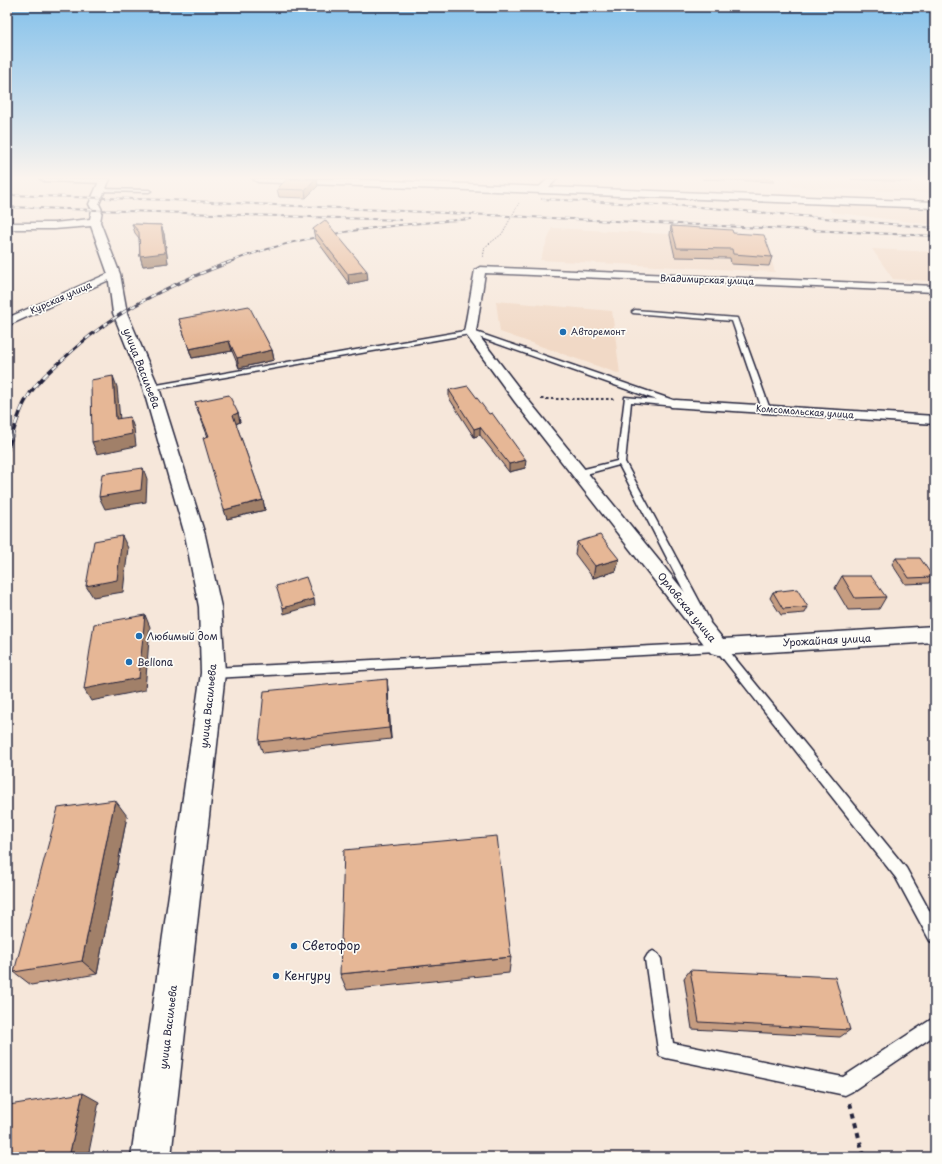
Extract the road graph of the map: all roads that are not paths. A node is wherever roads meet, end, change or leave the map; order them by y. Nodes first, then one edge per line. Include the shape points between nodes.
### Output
1 (99, 233) edge
2 (114, 274) junction
3 (935, 289) edge
4 (635, 312) dead end
5 (7, 322) edge
6 (470, 332) junction
7 (151, 388) junction
8 (676, 404) junction
9 (766, 409) junction
10 (935, 420) edge
11 (621, 462) junction
12 (579, 473) junction
13 (935, 634) edge
14 (718, 647) junction
15 (213, 673) junction
16 (935, 936) edge
17 (653, 959) dead end
18 (935, 1025) edge
19 (151, 1157) edge

1 - 2 street, улица Васильева
2 - 5 street, Курская улица
2 - 7 street, улица Васильева via 120,313
3 - 6 street, Владимирская улица via 480,270
4 - 9 lane via 735,319
6 - 7 lane
6 - 8 lane
6 - 12 street, Орловская улица
7 - 15 street, улица Васильева via 196,542 210,607
8 - 9 street, Комсомольская улица
8 - 11 lane via 628,399
9 - 10 street, Комсомольская улица
11 - 12 lane
11 - 14 lane
12 - 14 street, Орловская улица
13 - 14 street, Урожайная улица
14 - 15 lane
14 - 16 lane, Орловская улица via 901,873
15 - 19 street, улица Васильева
17 - 18 lane via 666,1050 845,1086

